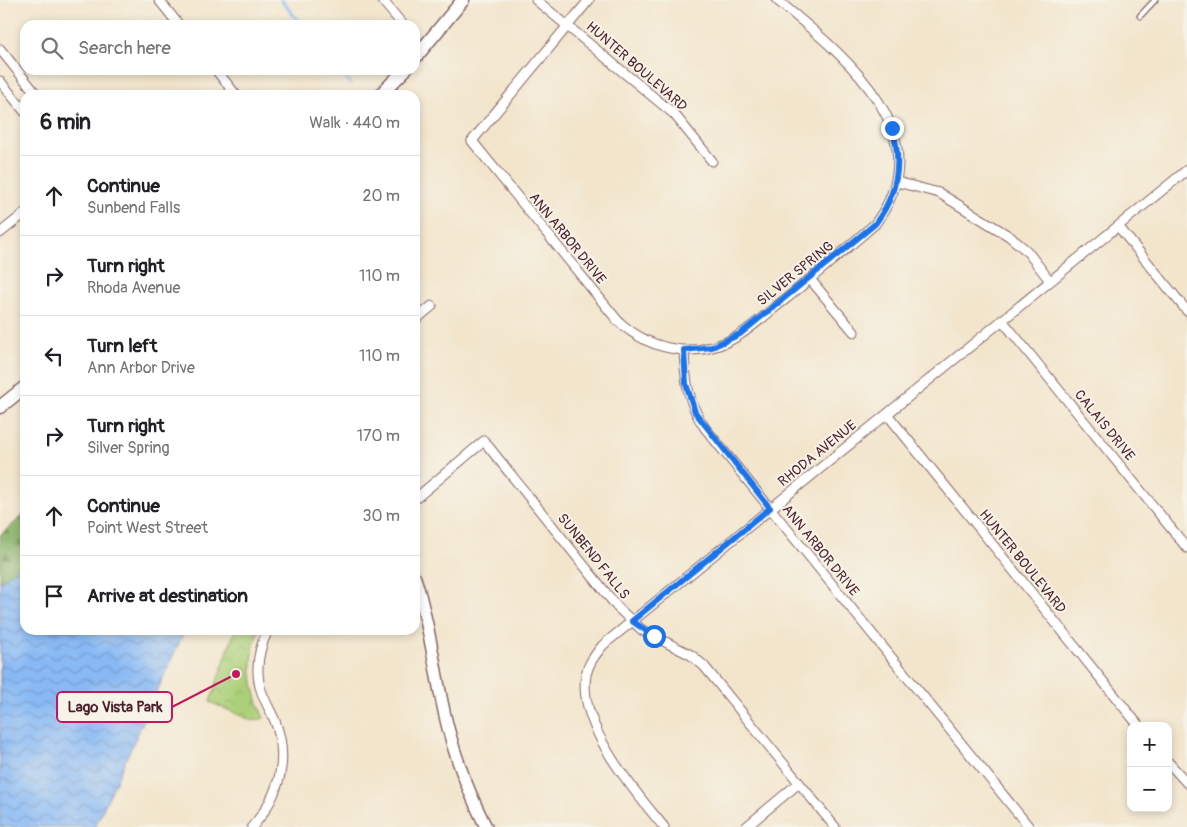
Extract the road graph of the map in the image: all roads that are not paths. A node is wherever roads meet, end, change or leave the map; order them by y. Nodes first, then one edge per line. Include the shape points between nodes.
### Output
1 (159, 0) edge
2 (382, 0) edge
3 (463, 0) edge
4 (536, 0) edge
5 (589, 0) edge
6 (1155, 0) edge
7 (780, 1) edge
8 (1140, 16) dead end
9 (175, 20) edge
10 (398, 20) edge
11 (568, 26) junction
12 (420, 47) edge
13 (0, 49) edge
14 (20, 74) edge
15 (21, 75) edge
16 (220, 75) edge
17 (399, 75) edge
18 (2, 87) edge
19 (33, 90) edge
20 (232, 90) edge
21 (385, 90) edge
22 (20, 107) edge
23 (712, 161) dead end
24 (1187, 170) edge
25 (897, 182) junction
26 (20, 217) edge
27 (1118, 226) junction
28 (0, 233) edge
29 (810, 279) junction
30 (1050, 281) junction
31 (432, 306) dead end
32 (1187, 311) edge
33 (420, 316) edge
34 (1002, 320) junction
35 (854, 332) dead end
36 (684, 350) junction
37 (20, 390) edge
38 (0, 407) edge
39 (887, 414) junction
40 (420, 495) edge
41 (770, 508) junction
42 (1187, 548) edge
43 (420, 596) edge
44 (632, 621) junction
45 (266, 635) edge
46 (1136, 722) edge
47 (1172, 767) edge
48 (799, 783) junction
49 (1186, 783) edge
50 (252, 827) edge
51 (486, 827) edge
52 (664, 827) edge
53 (746, 827) edge
54 (835, 827) edge
55 (1029, 827) edge

1 - 9 street
2 - 10 street
3 - 12 main road
4 - 11 street, HUNTER BOULEVARD
5 - 11 street
6 - 8 lane
7 - 25 street, SILVER SPRING via 842,57 883,109 898,148
11 - 23 street, HUNTER BOULEVARD via 674,114
11 - 36 street, ANN ARBOR DRIVE via 472,141 618,321 653,344
13 - 14 street
15 - 19 street
16 - 20 street
17 - 21 main road
18 - 22 street
24 - 27 street, RHODA AVENUE
25 - 29 street, SILVER SPRING via 888,206 875,224
25 - 30 street via 939,193 1009,236 1027,251
26 - 28 street
27 - 30 street, RHODA AVENUE
27 - 32 street
29 - 35 street
29 - 36 street, SILVER SPRING via 732,340 712,347
30 - 34 street, RHODA AVENUE
31 - 33 street
34 - 39 street, RHODA AVENUE
34 - 42 street, CALAIS DRIVE
36 - 41 street, ANN ARBOR DRIVE via 686,384 695,412
37 - 38 main road
39 - 41 street, RHODA AVENUE
39 - 46 street, HUNTER BOULEVARD
40 - 44 street, SUNBEND FALLS via 484,441 618,608
41 - 44 street, RHODA AVENUE
41 - 55 street, ANN ARBOR DRIVE
43 - 51 street via 462,776
44 - 48 street, SUNBEND FALLS via 704,666
44 - 52 street, RHODA AVENUE via 602,645 592,659 586,675 589,705 600,737 618,769
45 - 50 street via 259,655 259,683 280,736 282,768 274,796
47 - 49 street
48 - 53 street
48 - 54 street, SUNBEND FALLS

